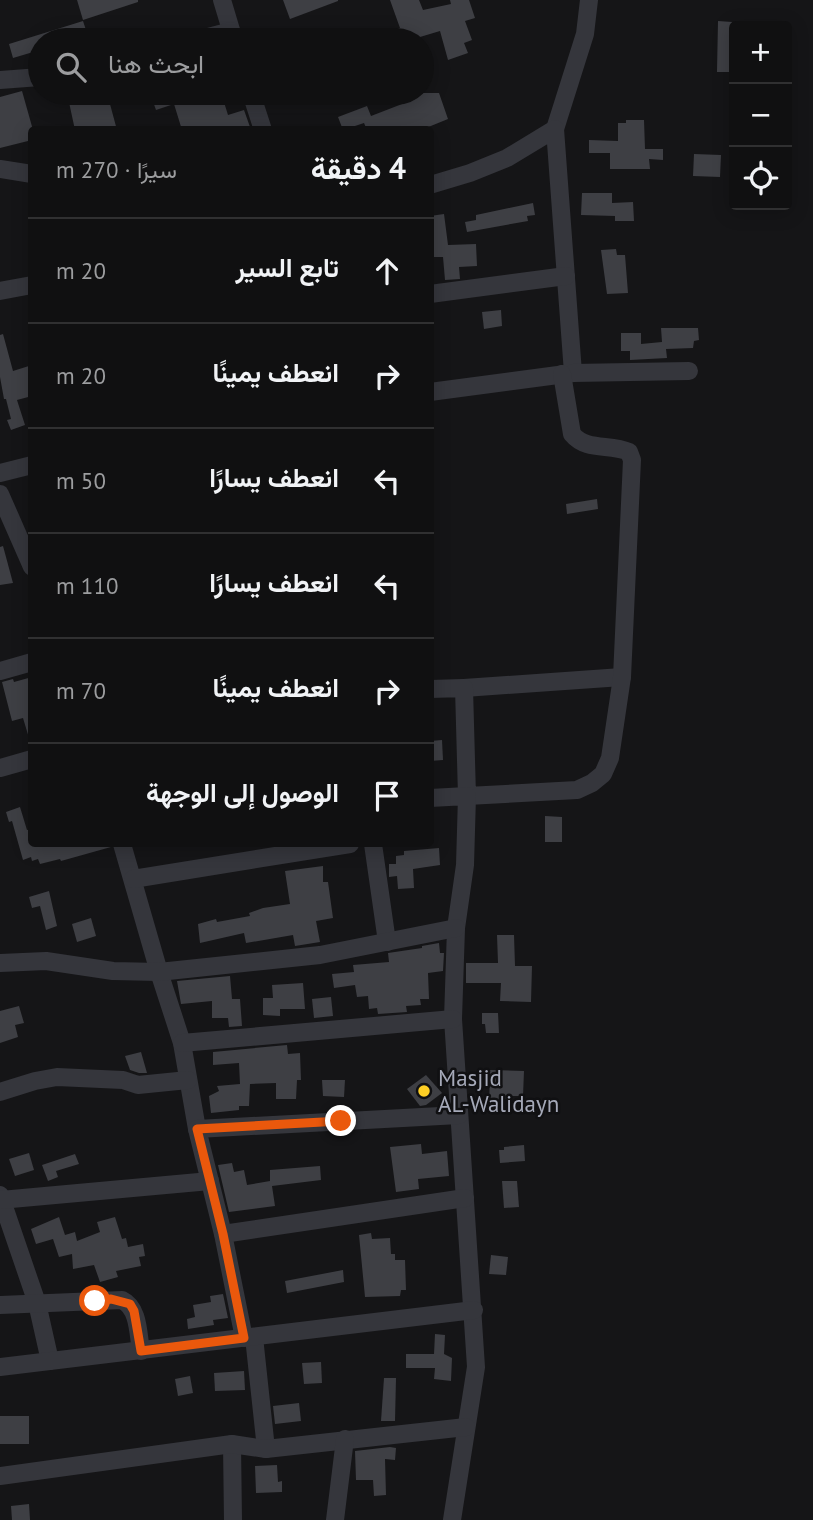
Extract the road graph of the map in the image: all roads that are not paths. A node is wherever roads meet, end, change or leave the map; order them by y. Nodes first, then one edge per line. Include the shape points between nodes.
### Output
1 (589, 0) edge
2 (224, 1) edge
3 (231, 28) edge
4 (28, 78) edge
5 (0, 80) edge
6 (255, 105) edge
7 (262, 126) edge
8 (555, 129) junction
9 (0, 169) edge
10 (28, 173) edge
11 (434, 184) edge
12 (566, 276) junction
13 (28, 286) edge
14 (0, 291) edge
15 (434, 293) edge
16 (689, 371) dead end
17 (568, 374) junction
18 (434, 391) edge
19 (28, 466) edge
20 (0, 473) edge
21 (0, 494) edge
22 (28, 559) edge
23 (28, 664) edge
24 (0, 671) edge
25 (622, 677) junction
26 (464, 688) junction
27 (434, 689) edge
28 (28, 759) edge
29 (0, 768) edge
30 (467, 796) junction
31 (434, 798) edge
32 (123, 847) edge
33 (331, 847) edge
34 (373, 847) edge
35 (133, 879) junction
36 (456, 928) junction
37 (387, 942) junction
38 (0, 963) edge
39 (159, 972) junction
40 (453, 1019) junction
41 (182, 1043) junction
42 (188, 1080) junction
43 (0, 1092) edge
44 (459, 1115) junction
45 (197, 1129) junction
46 (210, 1181) junction
47 (0, 1198) edge
48 (466, 1198) junction
49 (223, 1234) junction
50 (37, 1303) junction
51 (0, 1305) edge
52 (474, 1310) junction
53 (249, 1338) junction
54 (141, 1351) junction
55 (50, 1361) junction
56 (0, 1367) edge
57 (466, 1427) junction
58 (345, 1439) junction
59 (232, 1444) junction
60 (266, 1448) junction
61 (0, 1476) edge
62 (233, 1520) edge
63 (335, 1520) edge
64 (452, 1520) edge

1 - 8 street via 585,34
2 - 3 street
4 - 5 street
6 - 7 street
8 - 11 street via 507,158
8 - 12 street
9 - 10 street
12 - 15 street
12 - 17 street
13 - 14 street
16 - 17 street
17 - 18 street
17 - 25 street via 572,434 588,446 621,449 632,460
19 - 20 street
21 - 22 street
23 - 24 street
25 - 26 street
25 - 30 street via 610,758 603,774 592,783 577,790
26 - 27 street
26 - 30 street
28 - 29 street
30 - 31 street
30 - 36 street via 465,865
32 - 35 street
33 - 35 street
34 - 37 street
35 - 39 street
36 - 37 street
36 - 40 street
37 - 39 street via 320,955
38 - 39 street via 46,961
39 - 41 street
40 - 41 street
40 - 44 street
41 - 42 street
42 - 43 street via 138,1085 123,1080 57,1077
42 - 45 street
44 - 45 street
44 - 48 street
45 - 46 street
46 - 47 street
46 - 49 street
47 - 50 street
48 - 49 street
48 - 52 street
49 - 53 street
50 - 51 street
50 - 54 street via 122,1300 134,1311
50 - 55 street
52 - 53 street
52 - 57 street via 476,1367
53 - 54 street
53 - 60 street
54 - 55 street
55 - 56 street
57 - 58 street
57 - 64 street
58 - 60 street
58 - 63 street
59 - 60 street
59 - 61 street
59 - 62 street

